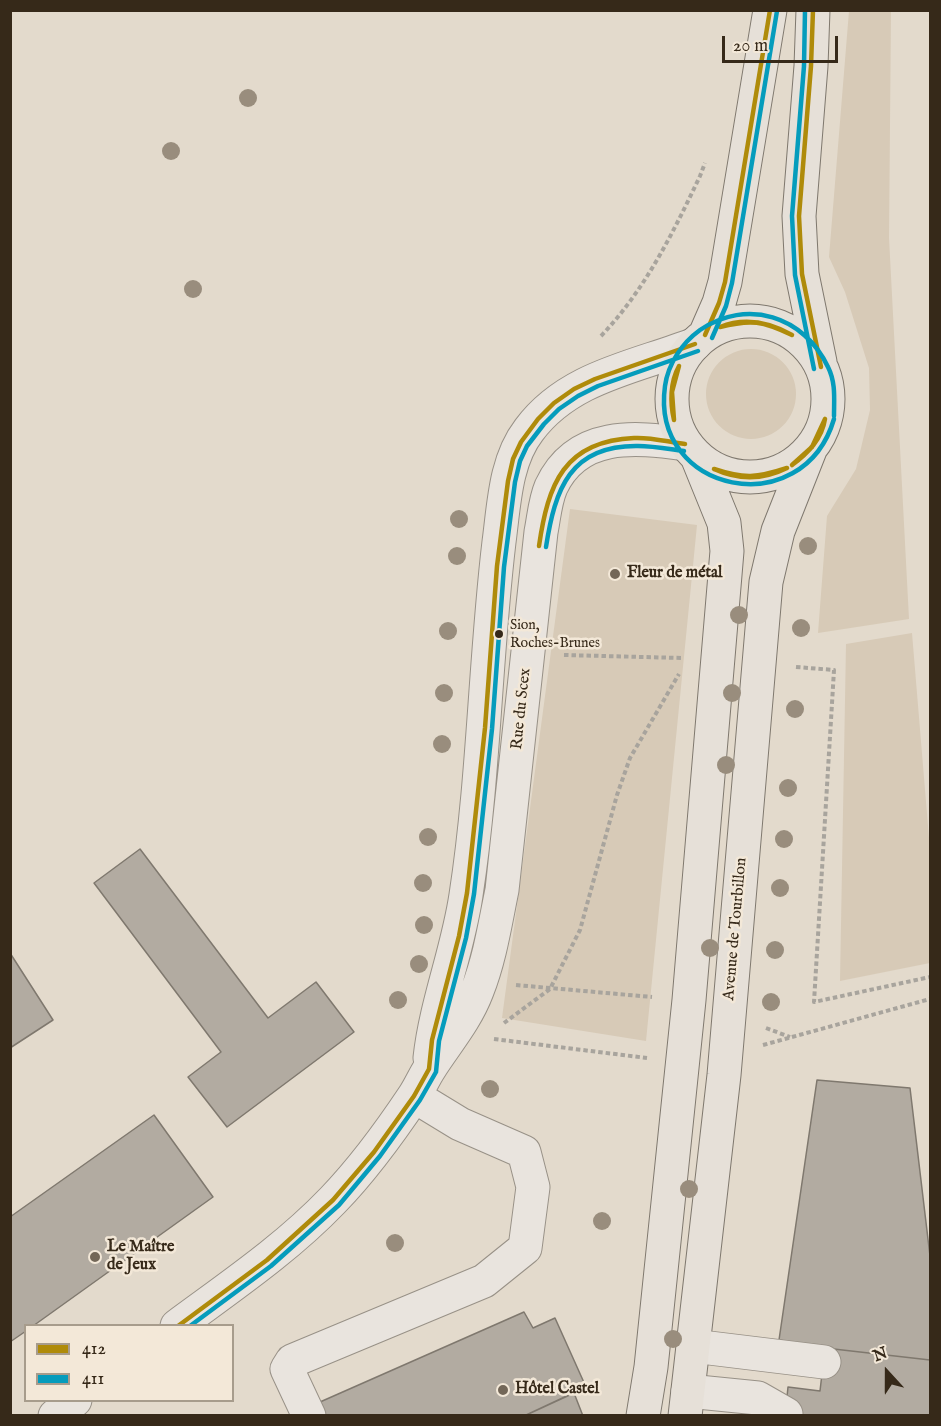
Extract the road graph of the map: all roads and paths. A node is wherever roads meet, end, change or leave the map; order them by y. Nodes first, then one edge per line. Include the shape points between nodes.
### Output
1 (770, 10) edge
2 (813, 10) edge
3 (708, 156) dead end
4 (599, 337) dead end
5 (700, 339) junction
6 (821, 367) junction
7 (810, 450) junction
8 (692, 451) junction
9 (555, 655) dead end
10 (687, 658) dead end
11 (790, 666) dead end
12 (687, 673) dead end
13 (930, 977) edge
14 (512, 984) dead end
15 (550, 989) junction
16 (662, 998) dead end
17 (930, 999) edge
18 (760, 1022) dead end
19 (503, 1024) dead end
20 (790, 1037) junction
21 (484, 1038) dead end
22 (761, 1045) dead end
23 (656, 1059) dead end
24 (422, 1082) junction
25 (180, 1324) edge
26 (693, 1346) junction
27 (824, 1362) dead end
28 (74, 1402) edge
29 (686, 1403) edge
30 (786, 1414) dead end
31 (55, 1416) edge
32 (309, 1416) edge
33 (643, 1416) edge

1 - 5 main road via 725,282
2 - 6 main road via 799,216 802,274
3 - 4 path via 656,262
5 - 6 main road via 740,322 777,326 799,338
5 - 8 main road via 680,363 672,393 676,426
5 - 24 street, Rue du Scex via 574,389 534,424 513,459 497,566 467,893
6 - 7 main road via 828,391 826,416
7 - 8 main road via 783,471 750,478 717,471
7 - 26 main road, Avenue de Tourbillon via 778,531 766,582 724,1076
8 - 24 street, Rue du Scex via 634,438 613,441 591,447 573,458 551,487 541,532 507,855 492,945 477,993
8 - 33 main road via 724,523 727,551 689,1000
9 - 10 path
11 - 13 path via 834,670 814,1002
12 - 15 path via 677,674 630,758 580,930
14 - 15 path
15 - 16 path
15 - 19 path
17 - 20 path
18 - 20 path via 769,1030
20 - 22 path
21 - 23 path
24 - 25 street, Rue du Scex via 374,1152 333,1200 267,1260
24 - 32 street via 460,1124 524,1152 533,1187 525,1248 484,1281 292,1361 287,1369
26 - 27 street
26 - 29 main road, Avenue de Tourbillon
28 - 31 street
29 - 30 street via 758,1398

